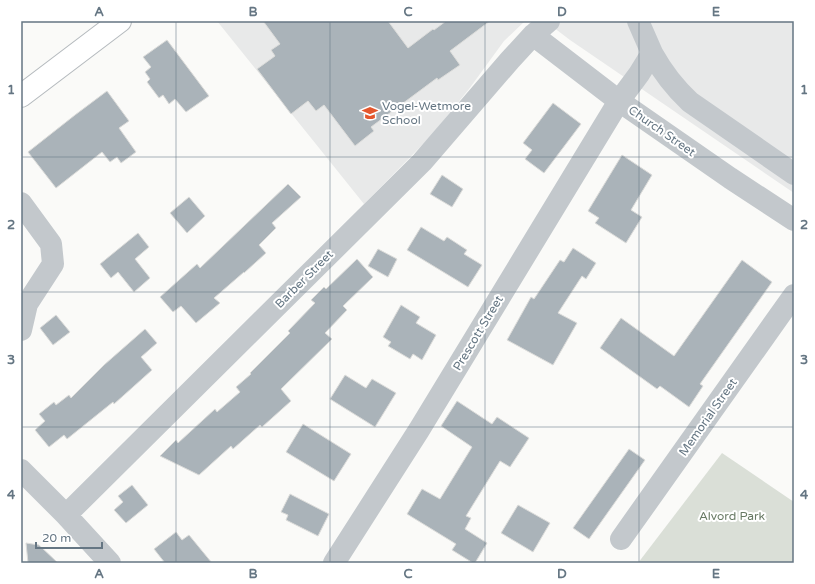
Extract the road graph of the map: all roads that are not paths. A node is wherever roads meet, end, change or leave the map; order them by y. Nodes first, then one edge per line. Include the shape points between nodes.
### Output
1 (120, 21) edge
2 (638, 21) edge
3 (541, 28) edge
4 (652, 53) junction
5 (21, 96) edge
6 (619, 101) junction
7 (794, 174) edge
8 (21, 203) edge
9 (794, 220) edge
10 (794, 295) edge
11 (21, 330) edge
12 (21, 470) edge
13 (66, 515) junction
14 (621, 539) dead end
15 (110, 563) edge
16 (334, 563) edge

1 - 5 main road
2 - 4 street
3 - 6 street, Church Street
3 - 13 street, Barber Street via 422,162
4 - 6 street, Prescott Street
4 - 7 street via 677,90 690,102
6 - 9 street, Church Street
6 - 16 street, Prescott Street via 419,430
8 - 11 street via 51,244 53,264 27,304
10 - 14 street, Memorial Street
12 - 13 street
13 - 15 street

